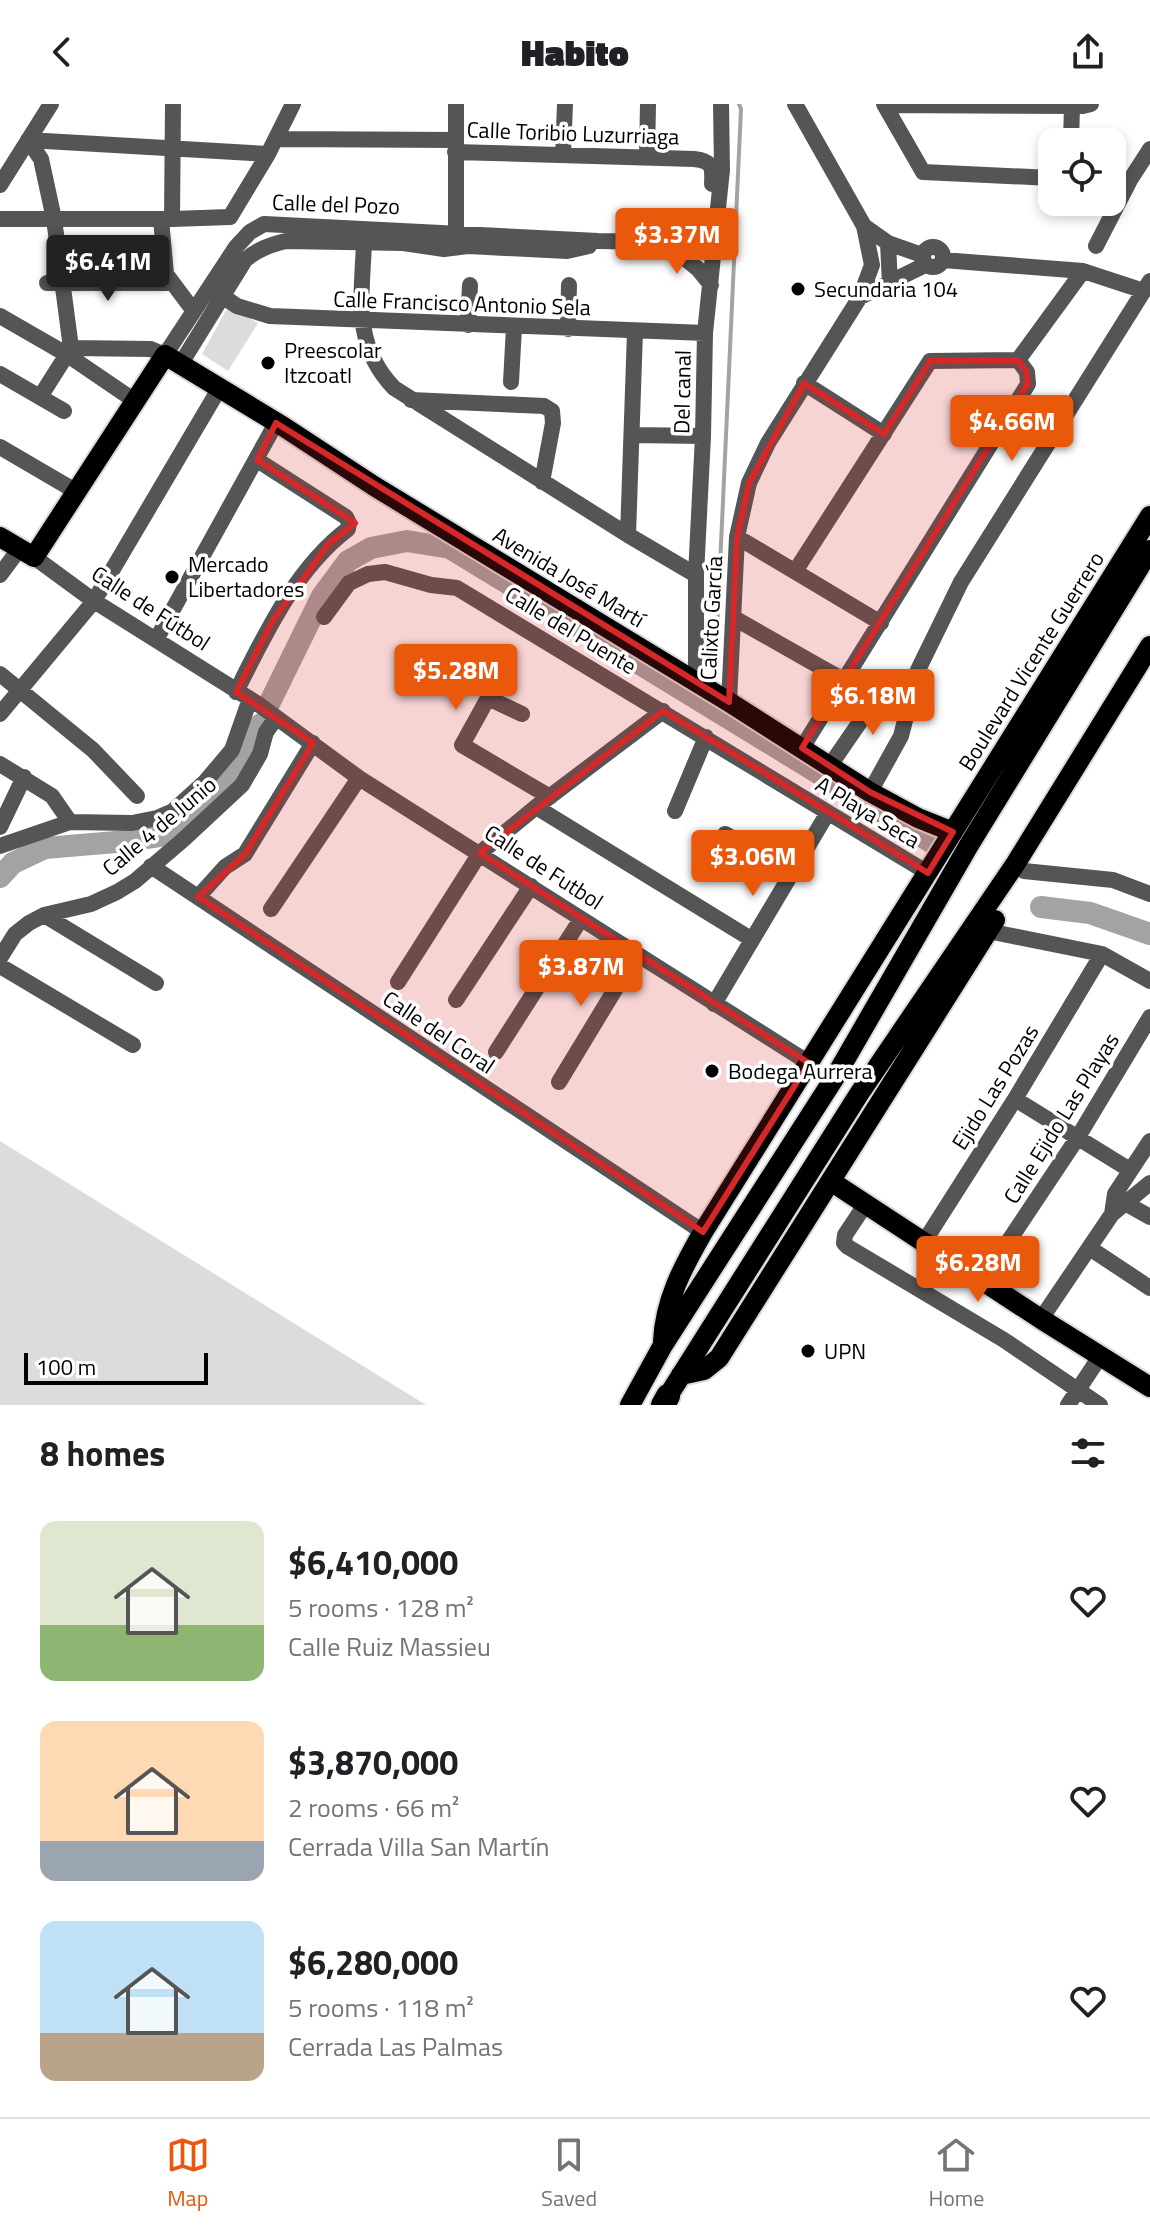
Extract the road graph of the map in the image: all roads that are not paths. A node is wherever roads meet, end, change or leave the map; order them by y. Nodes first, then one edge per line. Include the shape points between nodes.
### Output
1 (51, 104) edge
2 (173, 104) edge
3 (293, 104) edge
4 (456, 104) edge
5 (565, 104) edge
6 (648, 104) edge
7 (721, 104) edge
8 (795, 104) edge
9 (885, 104) edge
10 (1091, 104) edge
11 (1072, 106) edge
12 (1071, 128) edge
13 (28, 140) junction
14 (272, 146) junction
15 (456, 146) junction
16 (172, 149) junction
17 (1150, 149) edge
18 (563, 155) junction
19 (647, 157) junction
20 (1038, 177) edge
21 (1126, 180) edge
22 (1130, 180) junction
23 (0, 185) edge
24 (712, 189) dead end
25 (0, 219) edge
26 (54, 219) junction
27 (166, 219) junction
28 (864, 226) junction
29 (456, 232) junction
30 (598, 241) junction
31 (364, 242) junction
32 (666, 243) junction
33 (716, 243) junction
34 (888, 243) junction
35 (1096, 246) dead end
36 (924, 260) junction
37 (1083, 271) junction
38 (55, 283) junction
39 (170, 283) junction
40 (890, 284) junction
41 (470, 285) dead end
42 (569, 285) dead end
43 (711, 285) junction
44 (1147, 286) edge
45 (222, 296) junction
46 (860, 297) junction
47 (193, 310) junction
48 (0, 316) edge
49 (361, 321) junction
50 (468, 325) junction
51 (514, 327) junction
52 (568, 329) junction
53 (635, 332) junction
54 (705, 333) junction
55 (68, 351) junction
56 (172, 360) junction
57 (1018, 360) junction
58 (0, 374) edge
59 (511, 382) dead end
60 (804, 383) junction
61 (219, 389) junction
62 (40, 397) junction
63 (409, 400) junction
64 (135, 401) junction
65 (64, 411) dead end
66 (276, 423) junction
67 (884, 434) junction
68 (632, 435) junction
69 (703, 436) junction
70 (0, 447) edge
71 (257, 460) junction
72 (542, 482) junction
73 (77, 492) junction
74 (1150, 516) edge
75 (628, 535) junction
76 (0, 537) edge
77 (737, 537) junction
78 (1150, 550) edge
79 (27, 552) junction
80 (796, 570) junction
81 (0, 575) edge
82 (696, 575) junction
83 (94, 601) junction
84 (324, 617) dead end
85 (734, 618) junction
86 (881, 623) junction
87 (156, 640) junction
88 (1150, 646) edge
89 (1150, 668) edge
90 (0, 674) edge
91 (845, 681) junction
92 (696, 682) junction
93 (886, 684) dead end
94 (21, 691) junction
95 (248, 698) junction
96 (729, 702) junction
97 (663, 711) junction
98 (0, 714) edge
99 (522, 714) dead end
100 (276, 718) junction
101 (706, 737) junction
102 (313, 743) junction
103 (802, 748) junction
104 (829, 767) junction
105 (1, 768) edge
106 (24, 777) junction
107 (359, 778) junction
108 (870, 792) junction
109 (137, 796) dead end
110 (543, 802) junction
111 (675, 811) dead end
112 (827, 814) junction
113 (70, 822) junction
114 (0, 827) edge
115 (953, 832) junction
116 (725, 834) dead end
117 (0, 845) edge
118 (480, 853) junction
119 (151, 866) junction
120 (1024, 871) junction
121 (791, 873) junction
122 (928, 873) junction
123 (531, 886) junction
124 (1149, 892) edge
125 (198, 897) junction
126 (271, 909) dead end
127 (44, 915) junction
128 (581, 919) junction
129 (988, 931) junction
130 (751, 939) junction
131 (1102, 954) junction
132 (636, 955) junction
133 (0, 958) edge
134 (0, 966) edge
135 (1150, 981) edge
136 (398, 982) dead end
137 (156, 983) dead end
138 (456, 1000) dead end
139 (714, 1004) junction
140 (1150, 1017) edge
141 (133, 1045) dead end
142 (496, 1052) dead end
143 (809, 1063) junction
144 (559, 1082) dead end
145 (1015, 1099) junction
146 (1078, 1137) junction
147 (1150, 1141) edge
148 (1130, 1170) junction
149 (832, 1182) junction
150 (1150, 1183) edge
151 (1125, 1203) junction
152 (865, 1205) junction
153 (1112, 1214) junction
154 (1150, 1217) edge
155 (808, 1220) junction
156 (703, 1232) junction
157 (769, 1235) junction
158 (924, 1242) junction
159 (1091, 1249) junction
160 (982, 1281) junction
161 (1150, 1288) edge
162 (1041, 1319) junction
163 (663, 1345) junction
164 (1101, 1355) junction
165 (681, 1375) junction
166 (1150, 1387) edge
167 (1078, 1389) junction
168 (666, 1402) edge
169 (630, 1405) edge
170 (1068, 1405) edge
171 (1100, 1405) edge

1 - 13 street
2 - 16 street
3 - 14 street
4 - 15 street
5 - 18 street
6 - 19 street
7 - 33 street, Del canal
8 - 28 street
9 - 11 street
9 - 20 street via 923,172
10 - 11 street
11 - 12 street
13 - 16 street, Calle Toribio Luzurriaga
13 - 23 street
13 - 26 street via 41,159
14 - 15 street, Calle Toribio Luzurriaga
14 - 16 street, Calle Toribio Luzurriaga
14 - 27 street via 230,217
15 - 18 street, Calle Toribio Luzurriaga
15 - 29 street
16 - 27 street
17 - 22 street
18 - 19 street, Calle Toribio Luzurriaga
19 - 24 street, Calle Toribio Luzurriaga via 709,161
21 - 22 street
22 - 35 street
25 - 26 street
26 - 27 street
26 - 38 street
27 - 39 street via 163,264
28 - 34 street
28 - 46 street, Calixto García via 872,265
29 - 30 street, Calle del Pozo
29 - 47 street, Calle del Pozo via 264,224 236,247
30 - 31 street via 567,251
30 - 32 street, Calle del Pozo
31 - 45 street via 286,241 259,249 245,260
31 - 49 street
32 - 33 street, Calle del Pozo
32 - 43 street
33 - 43 street, Del canal
34 - 36 street
34 - 40 street
36 - 37 street via 932,268 943,260
36 - 40 street
37 - 44 street
37 - 57 street
38 - 39 street
38 - 55 street
39 - 47 street
40 - 46 street
41 - 50 street
42 - 52 street
43 - 54 street, Del canal
44 - 108 street via 961,582 918,670 901,736
45 - 49 street, Calle Francisco Antonio Sela via 270,316
45 - 56 street
46 - 60 street, Calixto García
47 - 56 street, Calle del Pozo
48 - 55 street
49 - 50 street, Calle Francisco Antonio Sela
49 - 63 street via 380,374
50 - 51 street, Calle Francisco Antonio Sela
51 - 52 street, Calle Francisco Antonio Sela
51 - 59 street
52 - 53 street, Calle Francisco Antonio Sela
53 - 54 street, Calle Francisco Antonio Sela
53 - 68 street
54 - 69 street, Del canal
55 - 56 street via 151,349
55 - 62 street
55 - 64 street
56 - 61 main road, Avenida José Martí
56 - 64 main road, Calle del Pozo
57 - 67 street via 930,361
57 - 86 street via 1028,384
58 - 62 street
60 - 67 street
60 - 77 street, Calixto García via 749,483
61 - 66 main road, Avenida José Martí
61 - 83 street
62 - 65 street
63 - 72 street
63 - 72 street via 544,406 552,411 553,423
64 - 73 main road, Calle del Pozo
66 - 71 street
66 - 92 main road, Avenida José Martí
67 - 80 street
68 - 69 street
68 - 75 street
69 - 82 street, Del canal
70 - 73 street
71 - 87 street
71 - 95 street via 349,523 273,620
72 - 75 street
73 - 79 main road, Calle del Pozo
74 - 115 main road, Boulevard Vicente Guerrero
75 - 82 street
76 - 79 main road
77 - 80 street
77 - 85 street, Calixto García
78 - 163 main road via 969,845 835,1077
79 - 81 street
79 - 83 street, Calle de Fútbol
80 - 86 street
82 - 92 street, Del canal
83 - 87 street, Calle de Fútbol
83 - 94 street
84 - 97 street, Calle del Puente via 349,583 368,574 385,572 457,588
85 - 91 street
85 - 96 street, Calixto García
86 - 91 street
87 - 95 street, Calle de Fútbol
88 - 157 main road via 980,918
89 - 120 main road
90 - 94 street
91 - 103 street
92 - 96 main road, Avenida José Martí
93 - 104 street
94 - 98 street
94 - 109 street via 93,750
95 - 100 street, Calle de Futbol
95 - 113 street via 232,750 173,811 132,823
96 - 103 main road, Avenida José Martí
97 - 101 street, A Playa Seca
97 - 110 street
99 - 110 street via 488,698 462,745
100 - 102 street, Calle de Futbol
100 - 119 street, Calle 4 de Junio via 242,785
101 - 111 street
101 - 112 street, A Playa Seca
102 - 107 street, Calle de Futbol
102 - 125 street via 245,854
103 - 104 main road, Avenida José Martí
104 - 108 main road, Avenida José Martí
105 - 106 street
106 - 113 street via 52,796
106 - 114 street
107 - 118 street, Calle de Futbol
107 - 126 street
108 - 115 main road, Avenida José Martí
110 - 118 street
110 - 130 street
112 - 121 street
112 - 122 street, A Playa Seca
113 - 117 street
115 - 122 main road, Boulevard Vicente Guerrero
116 - 121 street
118 - 123 street, Calle de Futbol
118 - 136 street
119 - 125 street, Calle del Coral
119 - 127 street, Calle 4 de Junio via 135,881 91,904
120 - 124 street via 1113,880
120 - 129 main road
121 - 130 street
122 - 143 main road, Boulevard Vicente Guerrero
123 - 128 street, Calle de Futbol
123 - 138 street
125 - 156 street, Calle del Coral
127 - 133 street, Calle 4 de Junio via 15,934
127 - 137 street
128 - 132 street, Calle de Futbol
128 - 142 street
129 - 131 street
129 - 149 main road
130 - 139 street
131 - 135 street
131 - 145 street, Ejido Las Pozas
132 - 139 street, Calle de Futbol
132 - 144 street
134 - 141 street
139 - 143 street, Calle de Futbol
140 - 146 street, Calle Ejido Las Playas
143 - 156 main road, Boulevard Vicente Guerrero
145 - 146 street
145 - 158 street, Ejido Las Pozas
146 - 148 street
146 - 160 street, Calle Ejido Las Playas
147 - 148 street
148 - 153 street via 1115,1194
149 - 152 main road
149 - 155 main road
150 - 151 street
151 - 153 street
151 - 154 street
152 - 158 main road
152 - 167 street via 844,1243
153 - 159 street
155 - 157 main road
155 - 165 main road via 719,1358 704,1370
156 - 163 main road, Boulevard Vicente Guerrero via 664,1316
157 - 165 main road
158 - 160 main road
159 - 161 street
159 - 162 street
160 - 162 main road
162 - 164 main road
163 - 169 main road
164 - 166 main road
164 - 167 street
165 - 168 main road
167 - 170 street
167 - 171 street

